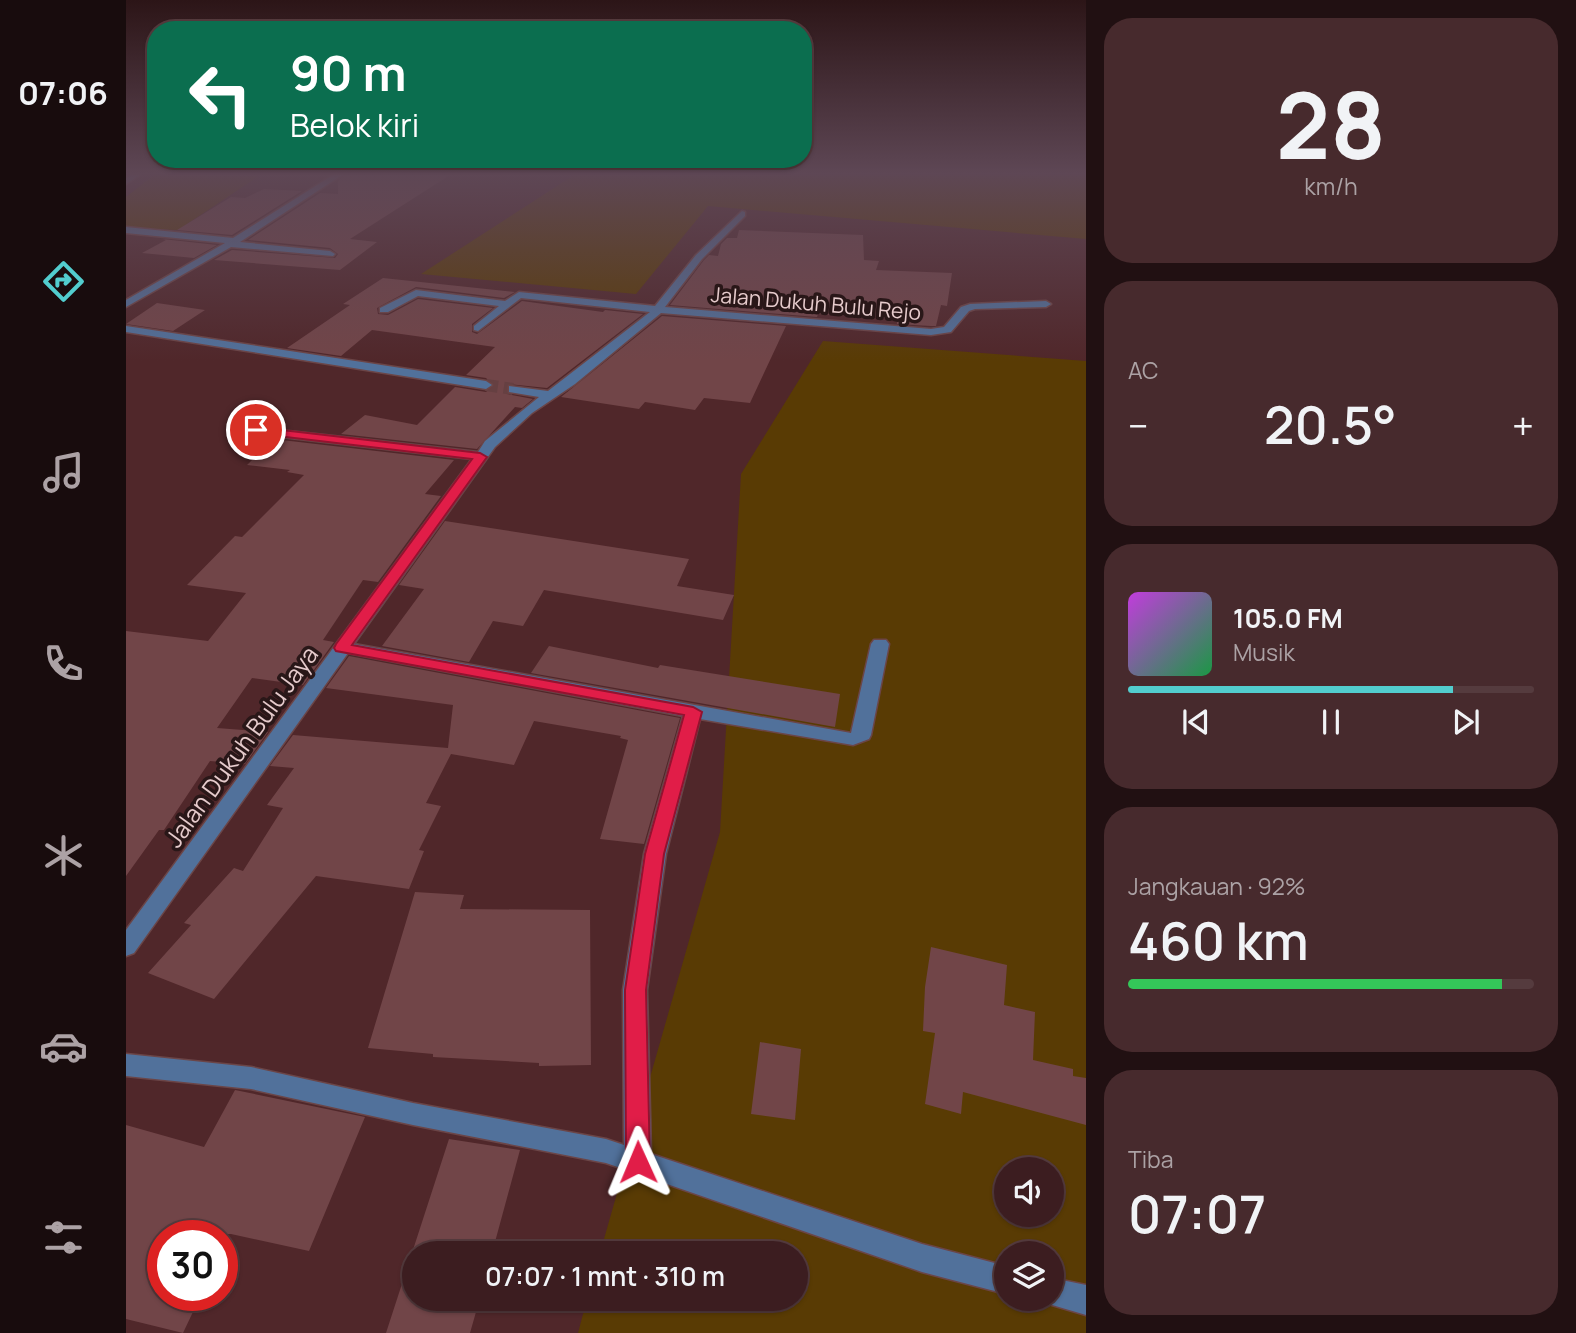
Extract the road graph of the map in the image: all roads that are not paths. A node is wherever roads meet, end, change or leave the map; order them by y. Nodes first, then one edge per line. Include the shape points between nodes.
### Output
1 (185, 237) edge
2 (241, 237) edge
3 (718, 237) edge
4 (232, 243) junction
5 (330, 254) dead end
6 (126, 304) edge
7 (508, 304) junction
8 (1046, 304) dead end
9 (384, 310) dead end
10 (657, 310) junction
11 (478, 328) dead end
12 (126, 329) edge
13 (486, 385) tunnel mouth
14 (513, 389) tunnel mouth
15 (550, 395) junction
16 (256, 430) dead end
17 (480, 457) junction
18 (880, 644) dead end
19 (342, 648) junction
20 (693, 712) junction
21 (126, 947) edge
22 (126, 1065) edge
23 (638, 1162) junction
24 (994, 1277) edge
25 (1064, 1295) edge
26 (1086, 1300) edge

1 - 4 street
2 - 4 street
3 - 10 street, Jalan Dukuh Bulu Jaya
4 - 5 street
4 - 6 street
7 - 9 street via 416,293
7 - 10 street, Jalan Dukuh Bulu Rejo via 522,295
7 - 11 street
8 - 10 street, Jalan Dukuh Bulu Rejo via 974,306 965,309 947,330 931,332
10 - 15 street, Jalan Dukuh Bulu Jaya
12 - 13 street
14 - 15 street
15 - 17 street, Jalan Dukuh Bulu Jaya via 509,426
16 - 17 street
17 - 19 street, Jalan Dukuh Bulu Jaya
18 - 20 street via 859,738
19 - 20 street
19 - 21 street, Jalan Dukuh Bulu Jaya
20 - 23 street via 655,854 635,990
22 - 23 street via 251,1078
23 - 24 street via 922,1258
25 - 26 street

